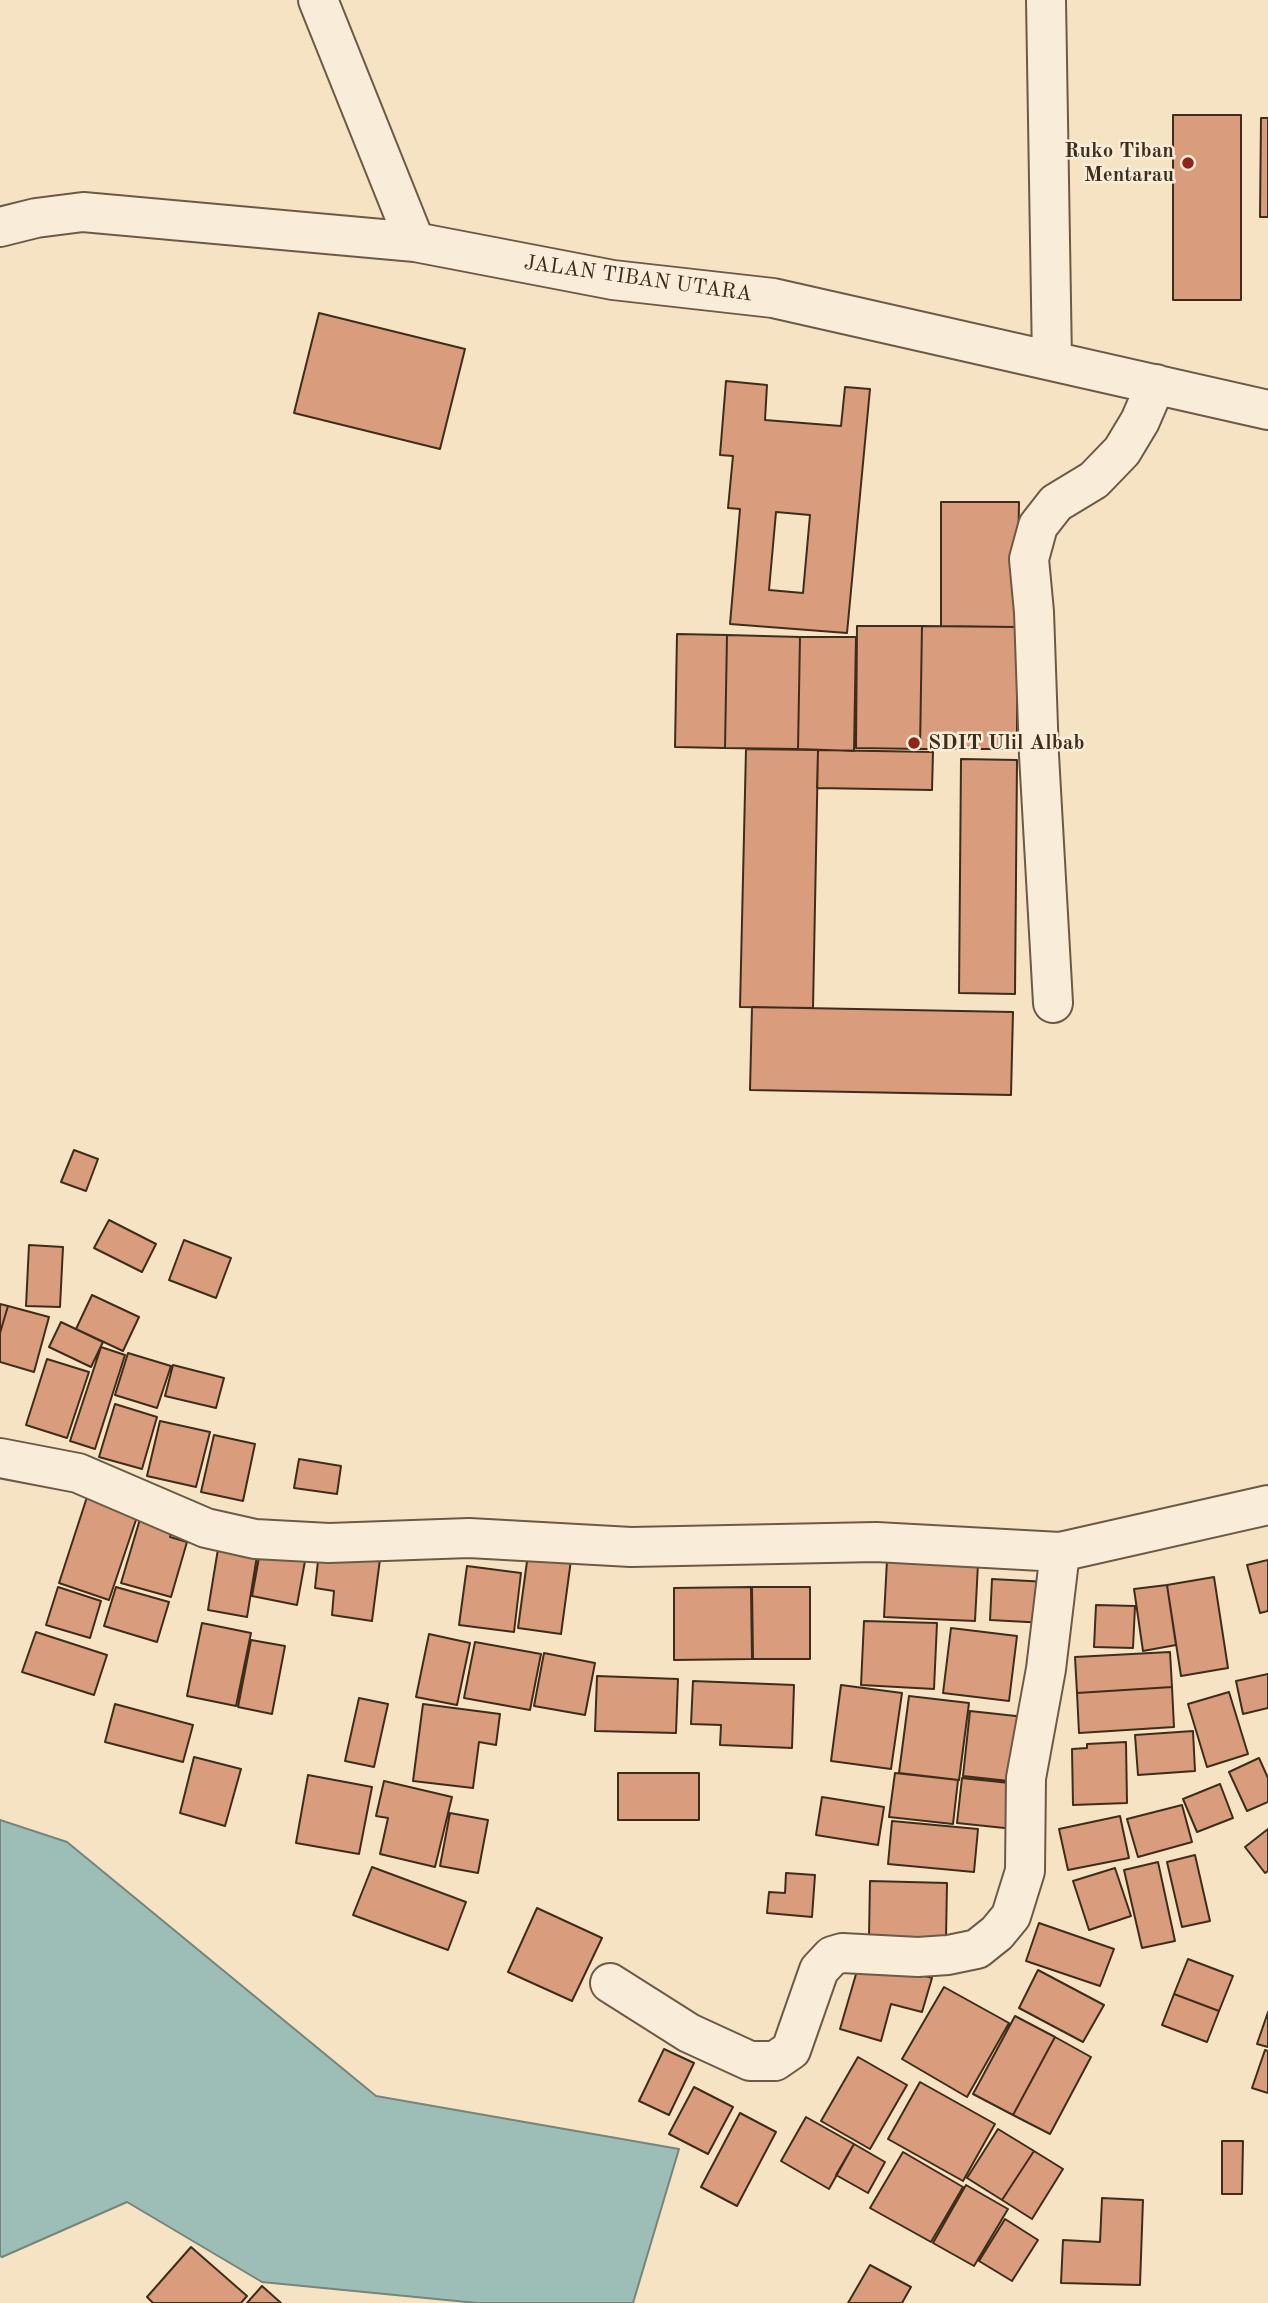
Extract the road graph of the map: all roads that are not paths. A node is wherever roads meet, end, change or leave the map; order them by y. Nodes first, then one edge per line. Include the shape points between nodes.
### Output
1 (318, 0) edge
2 (1046, 0) edge
3 (0, 227) edge
4 (415, 242) junction
5 (1052, 360) junction
6 (1156, 384) junction
7 (1268, 410) edge
8 (1053, 1003) dead end
9 (0, 1458) edge
10 (1268, 1505) edge
11 (1060, 1552) junction
12 (610, 1983) dead end

1 - 4 street
2 - 5 street
3 - 4 street, JALAN TIBAN UTARA via 83,212
4 - 5 street, JALAN TIBAN UTARA via 613,280 773,298
5 - 6 street, JALAN TIBAN UTARA
6 - 7 street, JALAN TIBAN UTARA
6 - 8 street via 1122,451 1094,480 1056,503 1038,526 1028,559
9 - 11 street via 78,1473 206,1528 255,1539 329,1543 469,1538 631,1547 876,1542
10 - 11 street
11 - 12 street via 1026,1779 1025,1871 1011,1916 997,1933 977,1949 948,1955 832,1956 819,1970 791,2050 775,2061 750,2061 689,2033

